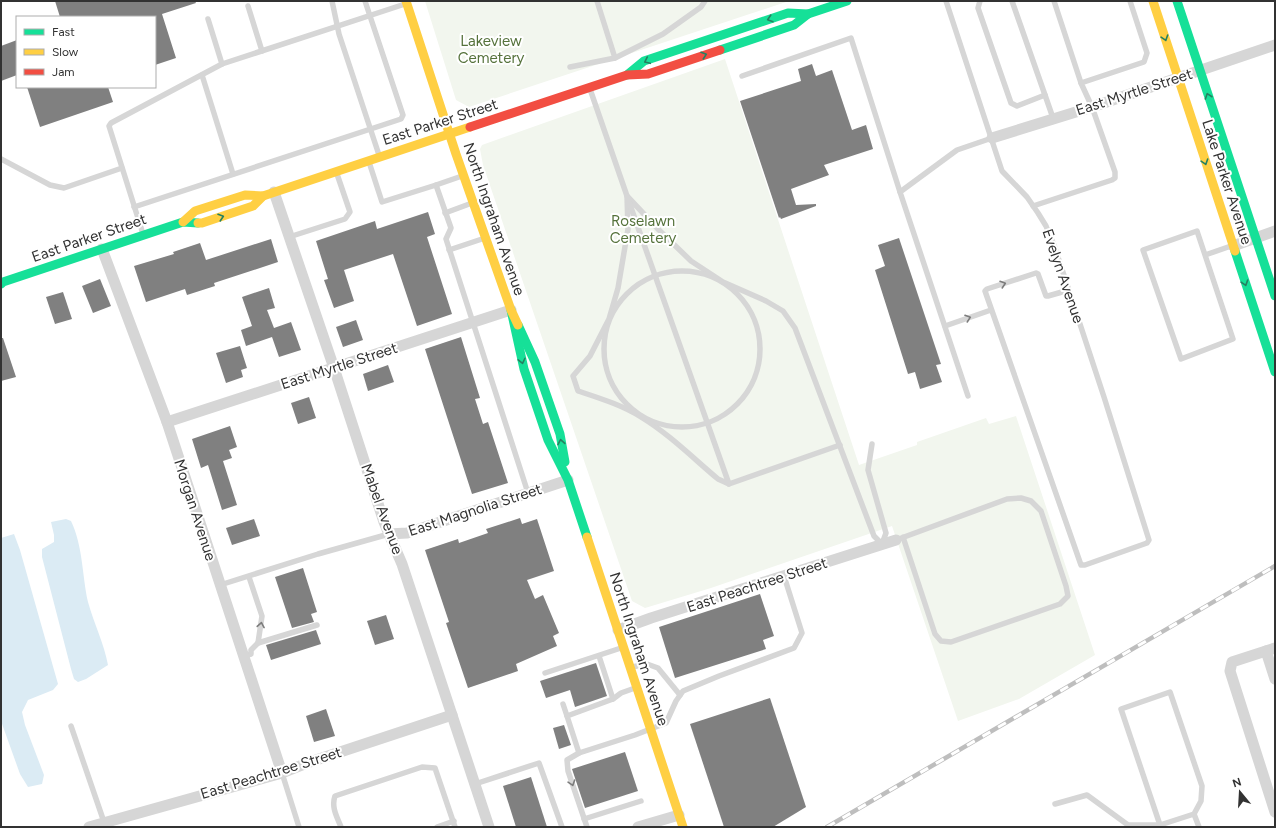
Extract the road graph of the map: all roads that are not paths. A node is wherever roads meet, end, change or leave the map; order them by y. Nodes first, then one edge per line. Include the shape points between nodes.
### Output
1 (332, 1) edge
2 (365, 1) edge
3 (597, 1) edge
4 (705, 1) edge
5 (847, 1) edge
6 (946, 1) edge
7 (980, 1) edge
8 (1012, 1) edge
9 (1054, 1) edge
10 (1130, 1) edge
11 (1153, 1) edge
12 (1177, 1) edge
13 (407, 2) edge
14 (248, 6) dead end
15 (808, 14) junction
16 (370, 16) junction
17 (208, 19) dead end
18 (337, 26) junction
19 (1275, 45) edge
20 (262, 51) junction
21 (615, 58) junction
22 (222, 64) junction
23 (570, 67) dead end
24 (1200, 71) junction
25 (202, 75) junction
26 (627, 75) junction
27 (742, 76) dead end
28 (1178, 78) junction
29 (1081, 83) junction
30 (589, 88) junction
31 (1045, 95) junction
32 (1092, 107) junction
33 (1053, 118) junction
34 (370, 129) junction
35 (450, 134) junction
36 (992, 138) junction
37 (380, 157) junction
38 (1, 159) edge
39 (369, 161) junction
40 (122, 168) junction
41 (336, 172) junction
42 (233, 174) junction
43 (464, 175) junction
44 (436, 185) junction
45 (274, 192) junction
46 (900, 192) junction
47 (263, 196) junction
48 (627, 196) junction
49 (474, 203) junction
50 (1033, 206) junction
51 (134, 207) junction
52 (446, 213) junction
53 (183, 222) junction
54 (1275, 231) edge
55 (144, 234) junction
56 (289, 237) junction
57 (486, 237) junction
58 (1256, 238) junction
59 (1233, 246) junction
60 (102, 248) junction
61 (449, 250) junction
62 (1205, 255) junction
63 (655, 275) junction
64 (2, 282) edge
65 (723, 282) junction
66 (1069, 290) junction
67 (1275, 296) edge
68 (511, 310) junction
69 (991, 310) junction
70 (609, 319) junction
71 (473, 322) junction
72 (945, 326) junction
73 (334, 368) junction
74 (1275, 372) edge
75 (968, 396) dead end
76 (640, 416) junction
77 (167, 422) junction
78 (708, 424) junction
79 (872, 444) dead end
80 (840, 445) junction
81 (568, 480) junction
82 (729, 484) junction
83 (528, 493) junction
84 (389, 534) junction
85 (900, 539) junction
86 (882, 544) junction
87 (784, 576) junction
88 (249, 577) junction
89 (220, 585) junction
90 (317, 625) dead end
91 (618, 630) junction
92 (258, 643) junction
93 (624, 648) junction
94 (1270, 650) edge
95 (244, 656) junction
96 (599, 656) junction
97 (630, 668) junction
98 (545, 674) dead end
99 (1275, 679) edge
100 (636, 687) junction
101 (680, 694) junction
102 (612, 699) junction
103 (563, 704) dead end
104 (452, 715) junction
105 (567, 716) junction
106 (71, 726) dead end
107 (650, 729) junction
108 (579, 753) junction
109 (282, 773) junction
110 (475, 784) junction
111 (641, 801) dead end
112 (1055, 804) dead end
113 (1275, 812) edge
114 (1194, 814) junction
115 (679, 815) junction
116 (584, 819) junction
117 (104, 822) junction
118 (454, 824) edge
119 (1160, 824) junction
120 (89, 827) edge
121 (299, 827) edge
122 (341, 827) edge
123 (437, 827) edge
124 (489, 827) edge
125 (562, 827) edge
126 (587, 827) edge
127 (638, 827) edge
128 (683, 827) edge
129 (1199, 827) edge

1 - 18 lane
2 - 16 lane
3 - 21 lane
4 - 21 lane via 701,7 663,34
5 - 15 street, East Parker Street
6 - 36 lane, Evelyn Avenue
7 - 31 lane via 978,8 1011,103 1017,106
8 - 31 lane
9 - 29 lane
10 - 29 lane via 1147,53 1144,62
11 -> 28 street, Lake Parker Avenue
12 - 24 street, Lake Parker Avenue
13 - 16 lane
13 - 35 street, North Ingraham Avenue
14 - 20 lane
26 -> 15 street, East Parker Street via 648,74 780,30 794,25
15 -> 26 street, East Parker Street via 788,13 644,61
16 - 18 lane
16 - 34 lane via 403,115 401,119
17 - 22 lane
18 - 20 lane
18 - 34 lane
19 - 24 street, East Myrtle Street
20 - 22 lane
21 - 23 lane
22 - 25 lane
24 - 28 street, East Myrtle Street
58 -> 24 street, Lake Parker Avenue
25 - 40 lane via 111,123 109,126
25 - 42 lane
26 - 30 street, East Parker Street
27 - 46 lane via 851,38
28 - 32 street, East Myrtle Street
28 -> 59 street, Lake Parker Avenue
29 - 32 lane
30 - 35 street, East Parker Street
30 - 48 lane
31 - 33 lane
32 - 33 street, East Myrtle Street
32 - 50 lane via 1115,178
33 - 36 street, East Myrtle Street
34 - 37 lane
34 - 42 lane
35 - 37 street, East Parker Street
35 - 43 street, North Ingraham Avenue
36 - 46 lane via 956,150
36 - 50 lane, Evelyn Avenue via 1002,171
37 - 39 street, East Parker Street
38 - 40 lane via 50,185 64,188
39 - 41 street, East Parker Street
39 - 44 lane via 382,202
40 - 51 lane
41 - 45 street, East Parker Street
41 - 56 lane via 350,212 345,218
42 - 51 lane
43 - 44 lane
43 - 49 street, North Ingraham Avenue
44 - 52 lane
45 - 47 street, East Parker Street
45 - 56 street, Mabel Avenue
46 - 72 lane
47 - 53 street, East Parker Street via 238,197 195,211
53 -> 47 street, East Parker Street via 202,223 253,206
48 - 63 lane
48 - 65 lane via 690,261
48 - 70 lane via 628,229 618,288
49 - 52 lane
49 - 57 street, North Ingraham Avenue
50 - 66 lane, Evelyn Avenue via 1046,226
51 - 55 lane
52 - 61 lane via 451,228 446,239
53 - 55 street, East Parker Street
54 - 58 street
55 - 60 street, East Parker Street
56 - 73 street, Mabel Avenue
57 - 61 lane
57 - 68 street, North Ingraham Avenue
58 - 59 street
58 - 67 street, Lake Parker Avenue
59 - 62 lane
59 -> 74 street, Lake Parker Avenue
60 - 64 street, East Parker Street
60 - 77 street, Morgan Avenue
61 - 71 lane
62 - 62 lane via 1197,231 1143,250 1181,359 1233,339
63 - 65 lane via 678,271 702,273
63 - 70 lane via 636,285 620,300
63 - 78 lane
65 - 78 lane via 742,299 755,320 761,345 758,370 747,393 730,411
65 - 80 lane via 782,311 795,328
69 -> 66 lane via 987,289 1036,273 1046,296
66 - 69 lane, Evelyn Avenue via 1149,540 1147,543 1085,566 1081,565
68 - 71 street, East Myrtle Street
68 -> 81 street, North Ingraham Avenue via 524,369 548,440
81 -> 68 street, North Ingraham Avenue via 560,434 535,362
72 -> 69 lane
70 - 76 lane via 603,340 604,362 610,383 622,402
70 - 76 lane via 590,356 573,376 578,391 604,399
71 - 73 street, East Myrtle Street
71 - 83 lane
72 - 75 lane
73 - 77 street, East Myrtle Street
73 - 84 street, Mabel Avenue
76 - 78 lane via 661,425 685,428
76 - 82 lane via 660,429 718,479
77 - 89 street, Morgan Avenue
78 - 82 lane
79 - 86 lane via 868,470 886,532
80 - 82 lane
80 - 86 lane via 874,536
81 - 83 street, East Magnolia Street
81 - 91 street, North Ingraham Avenue
83 - 84 street, East Magnolia Street via 407,533
84 - 88 lane, East Magnolia Street
84 - 104 street, Mabel Avenue via 402,564
85 - 85 lane via 1007,499 1020,498 1031,501 1041,511 1068,596 1060,604 951,642 941,642 935,634
85 - 86 street, East Peachtree Street
86 - 87 street, East Peachtree Street
87 - 91 street, East Peachtree Street
87 - 101 lane via 802,633 794,648 719,676
88 - 89 lane, East Magnolia Street
92 -> 88 lane via 262,616
89 - 95 street, Morgan Avenue
90 - 92 lane
91 - 93 street, North Ingraham Avenue
92 - 95 lane via 251,650 251,654
93 - 96 lane
93 - 97 street, North Ingraham Avenue
94 - 99 street
94 - 113 street via 1232,662 1230,671
95 - 109 street, Morgan Avenue
96 - 98 lane
96 - 102 lane
97 - 100 street, North Ingraham Avenue
97 - 101 lane via 647,664 658,668
100 - 102 lane
100 - 107 street, North Ingraham Avenue
101 - 107 lane via 666,723
102 - 105 lane
103 - 105 lane
104 - 109 street, East Peachtree Street
104 - 110 street, Mabel Avenue
105 - 108 lane
106 - 117 lane
107 - 108 lane
107 - 115 street, North Ingraham Avenue
108 -> 116 lane via 567,760 568,771
109 - 117 street, East Peachtree Street
109 - 121 lane
110 - 124 street, Mabel Avenue
110 - 125 lane via 539,763
111 - 116 lane
112 - 119 lane via 1087,795 1128,825
114 - 119 lane
114 - 119 lane via 1201,801 1202,786 1170,692 1121,709
114 - 129 lane
115 - 127 street
115 - 128 street, North Ingraham Avenue
116 - 126 lane
117 - 120 street, East Peachtree Street
118 - 122 lane via 435,768 422,767 335,796 333,806
118 - 123 lane

